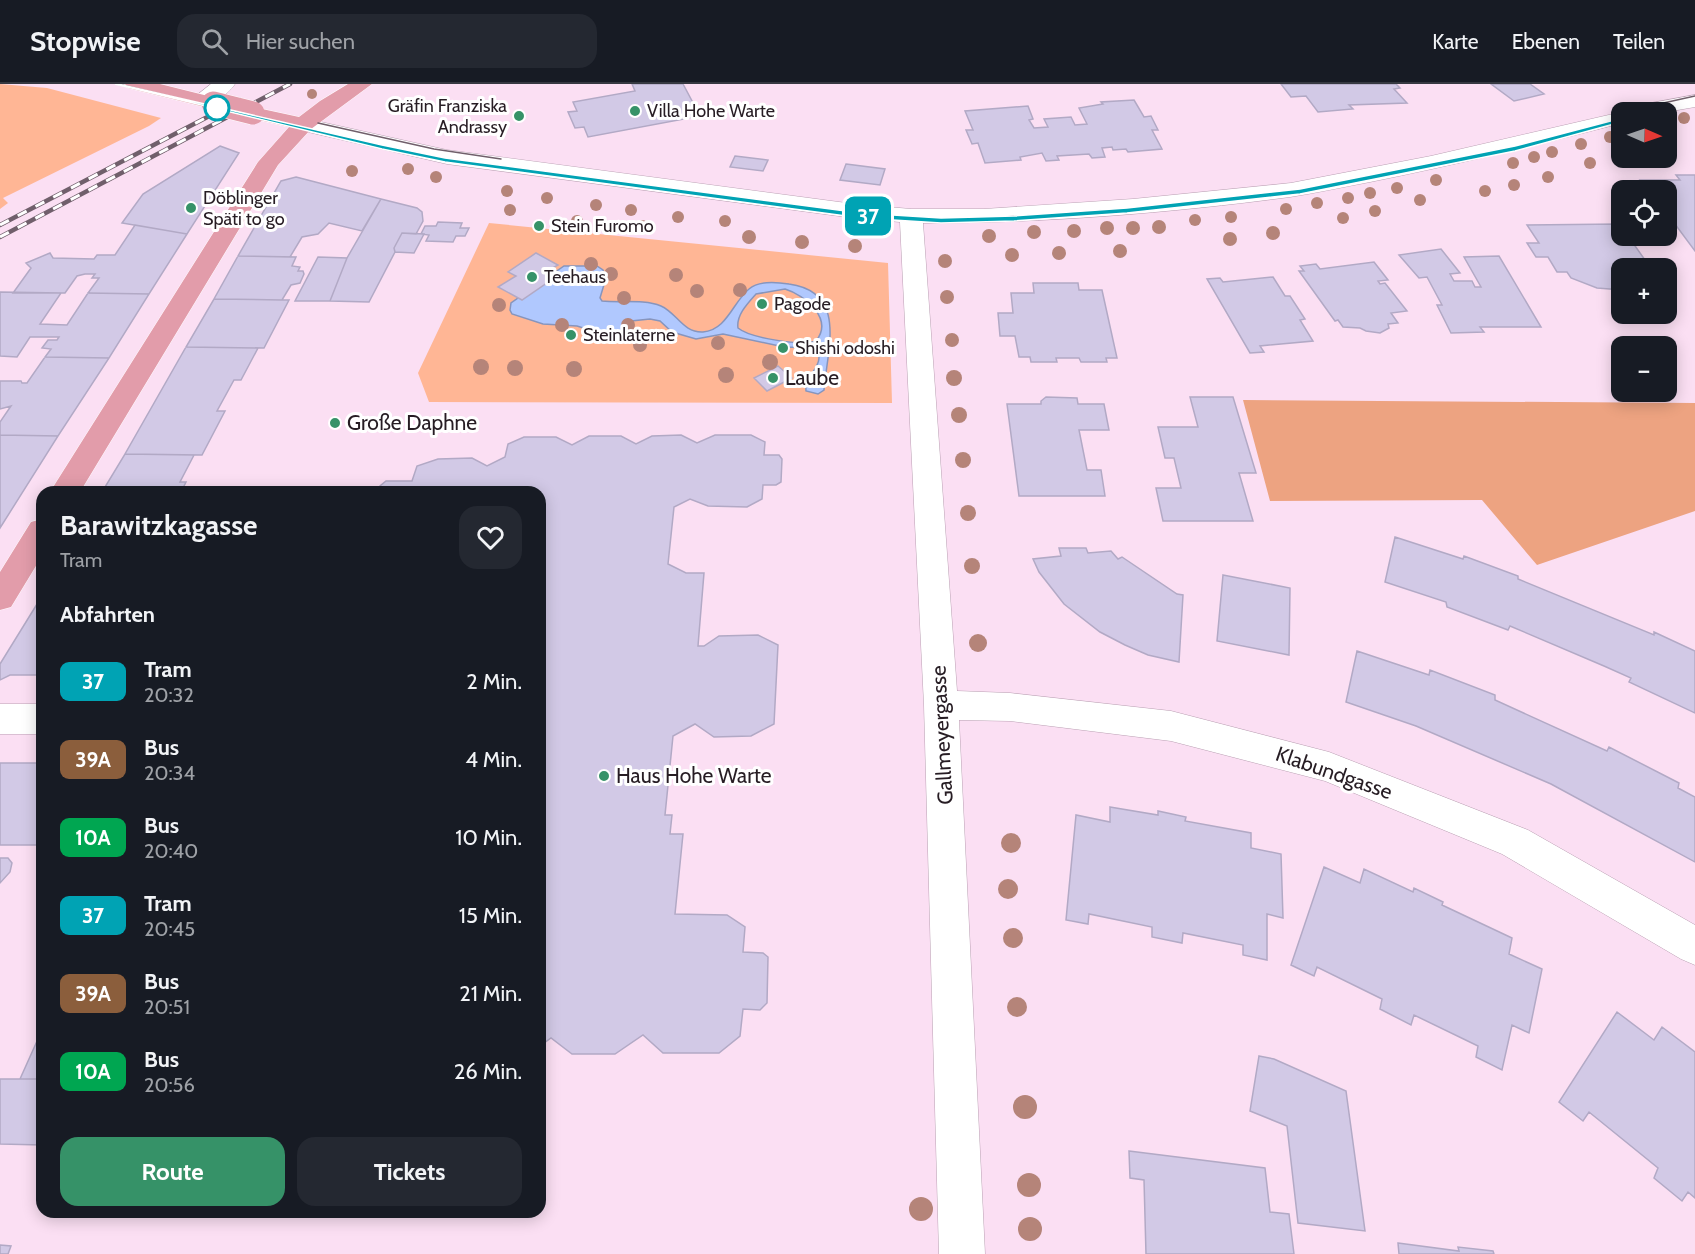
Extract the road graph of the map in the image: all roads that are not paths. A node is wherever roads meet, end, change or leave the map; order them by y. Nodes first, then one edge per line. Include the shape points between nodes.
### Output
1 (135, 84) edge
2 (225, 84) edge
3 (362, 84) edge
4 (1695, 100) edge
5 (207, 102) junction
6 (1677, 104) edge
7 (1611, 119) edge
8 (303, 124) junction
9 (911, 216) junction
10 (69, 486) edge
11 (36, 540) edge
12 (0, 598) edge
13 (941, 705) junction
14 (0, 719) edge
15 (36, 719) edge
16 (1695, 945) edge
17 (962, 1254) edge

1 - 5 main road
2 - 5 street
3 - 8 main road
4 - 6 street
5 - 8 main road, bridge
7 - 9 street via 1431,163 1291,190 1133,206 984,216
8 - 9 street via 447,157
8 - 10 main road via 269,162
9 - 13 street, Gallmeyergasse
11 - 12 main road
13 - 16 street, Klabundgasse via 1010,707 1172,726 1329,766 1515,842
13 - 17 street, Gallmeyergasse
14 - 15 street

